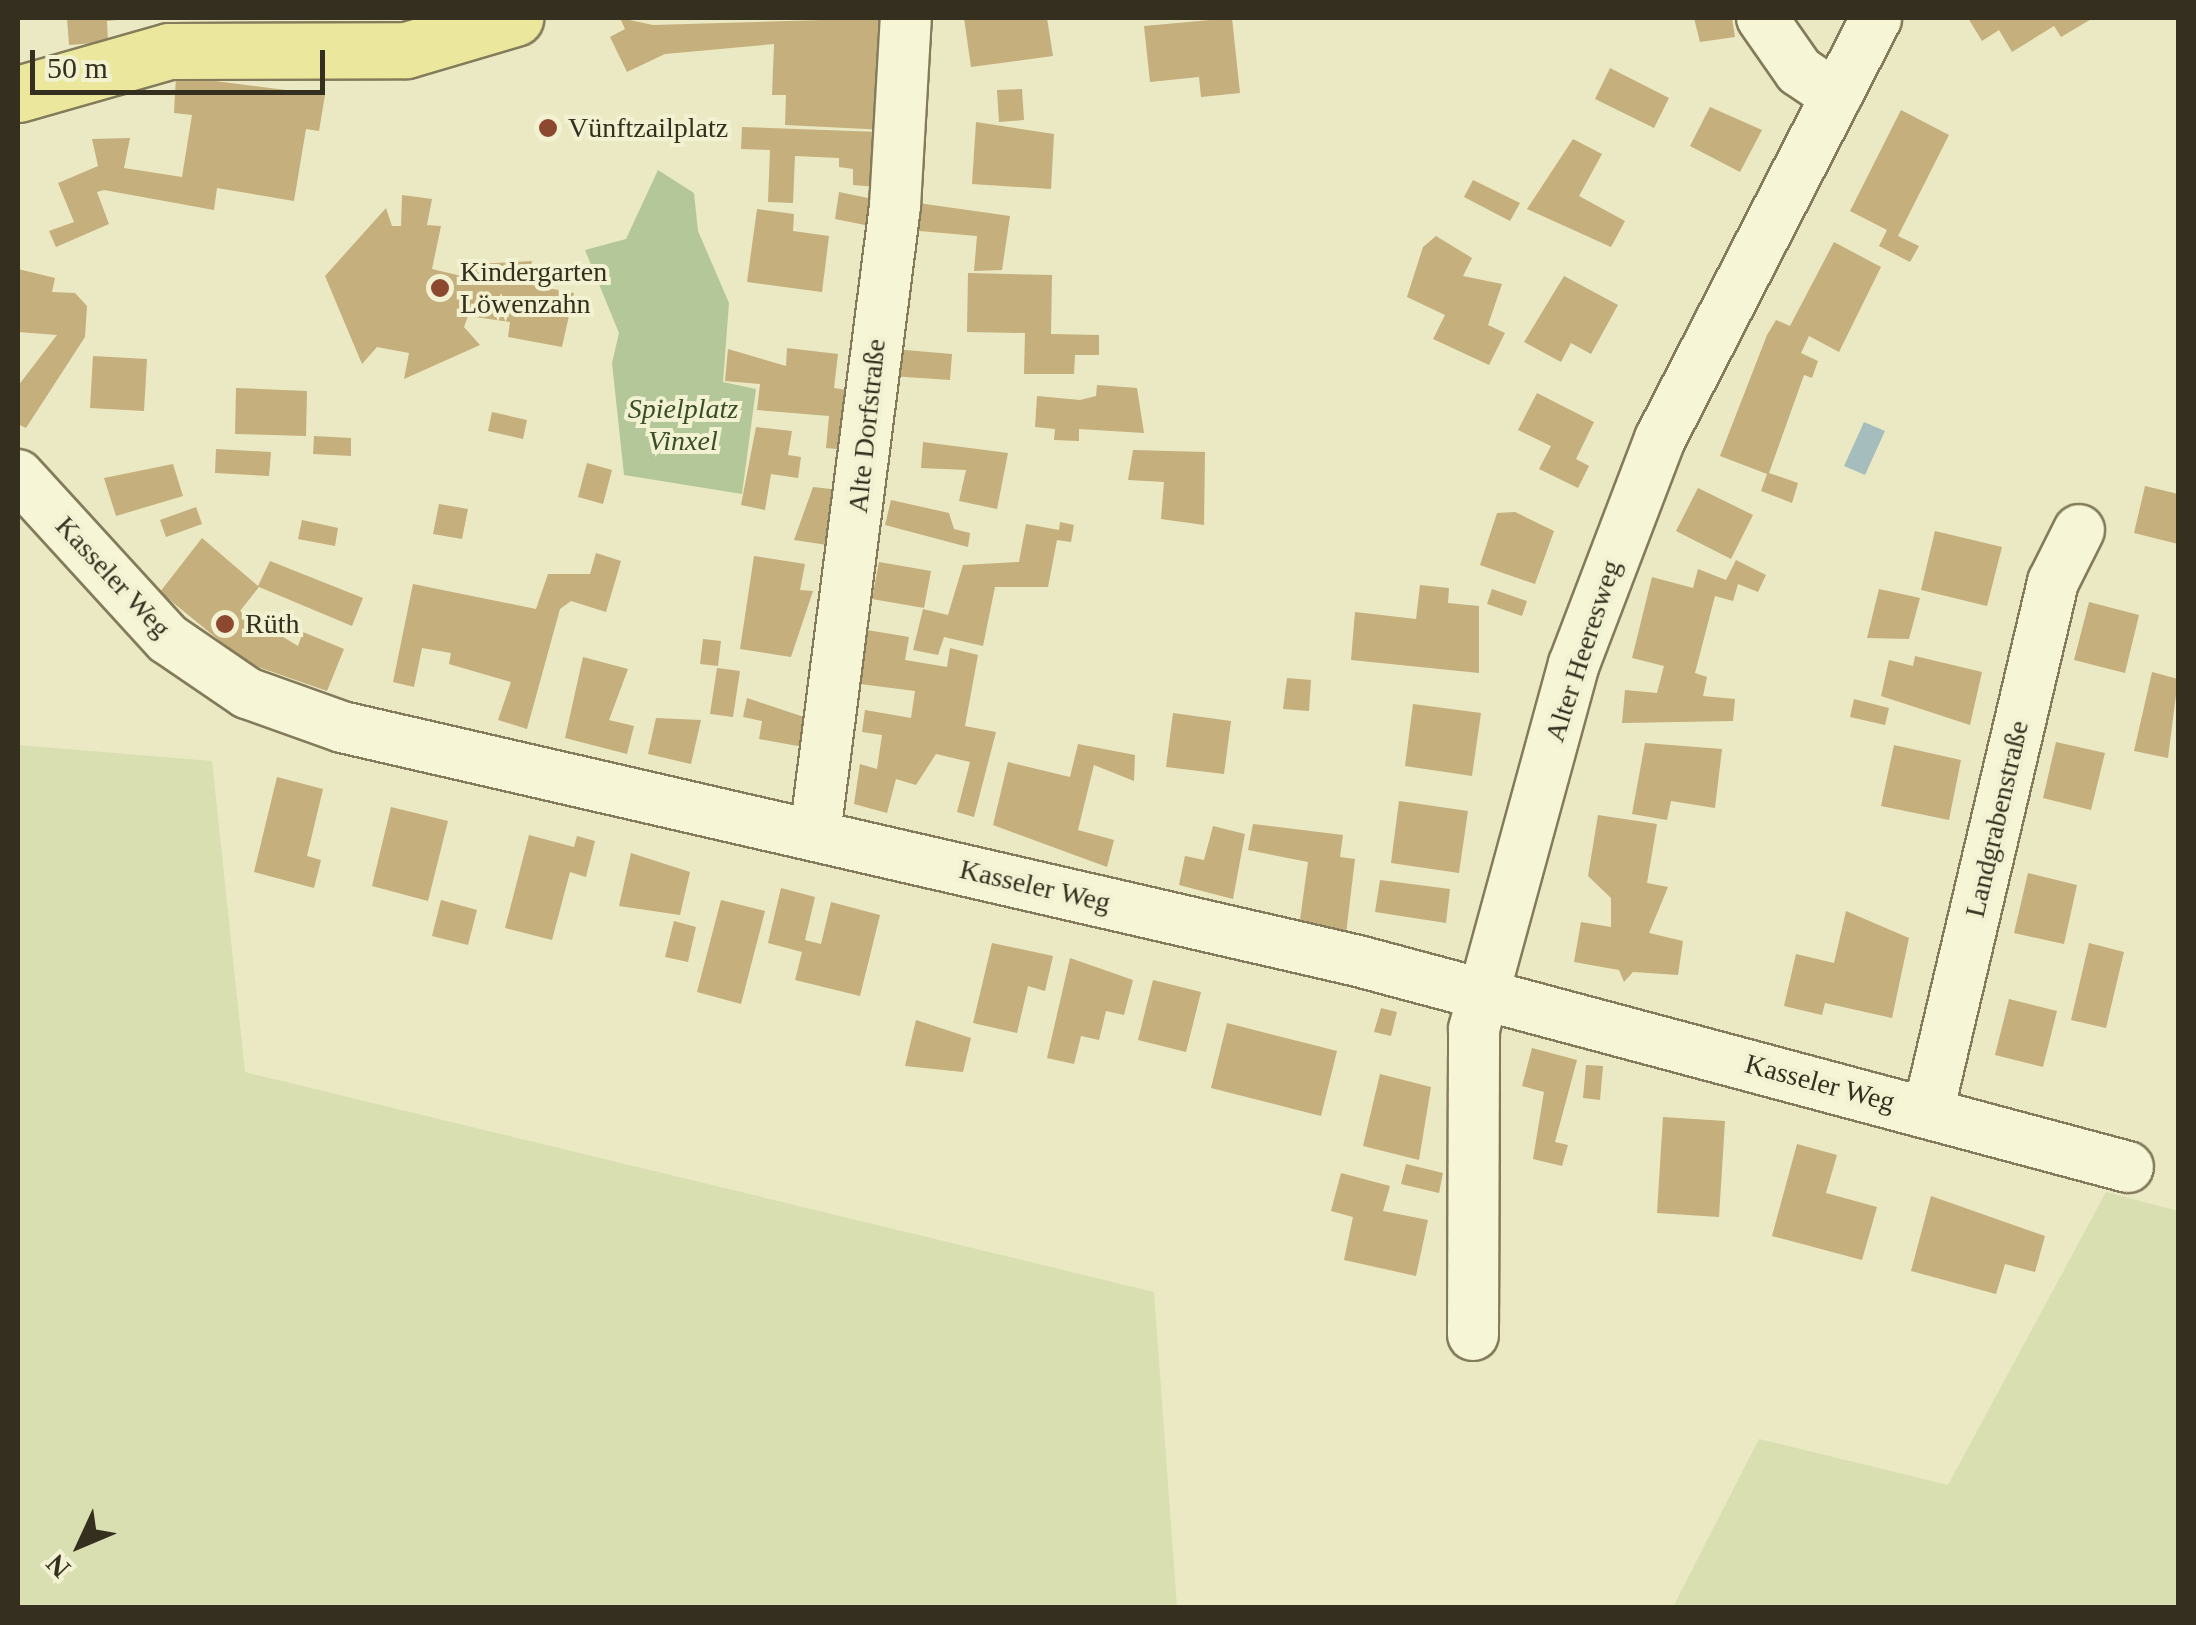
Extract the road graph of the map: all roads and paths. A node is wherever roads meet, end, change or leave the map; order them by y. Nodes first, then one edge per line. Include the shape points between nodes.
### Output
1 (515, 18) edge
2 (906, 18) edge
3 (1762, 18) edge
4 (1876, 18) edge
5 (18, 94) edge
6 (1836, 96) junction
7 (18, 475) edge
8 (2079, 530) dead end
9 (815, 834) junction
10 (1486, 995) junction
11 (1928, 1112) junction
12 (2128, 1167) dead end
13 (1473, 1336) dead end

1 - 5 main road via 406,50 169,51
2 - 9 street, Alte Dorfstraße via 895,206
3 - 6 street via 1799,71
4 - 6 street, Alter Heeresweg
6 - 10 street, Alter Heeresweg via 1622,530 1574,664
7 - 9 street, Kasseler Weg via 168,639 247,694 342,728
8 - 11 street, Landgrabenstraße via 2053,582
9 - 10 street, Kasseler Weg
10 - 11 street, Kasseler Weg
10 - 13 street, Alter Heeresweg via 1474,1028
11 - 12 street, Kasseler Weg

